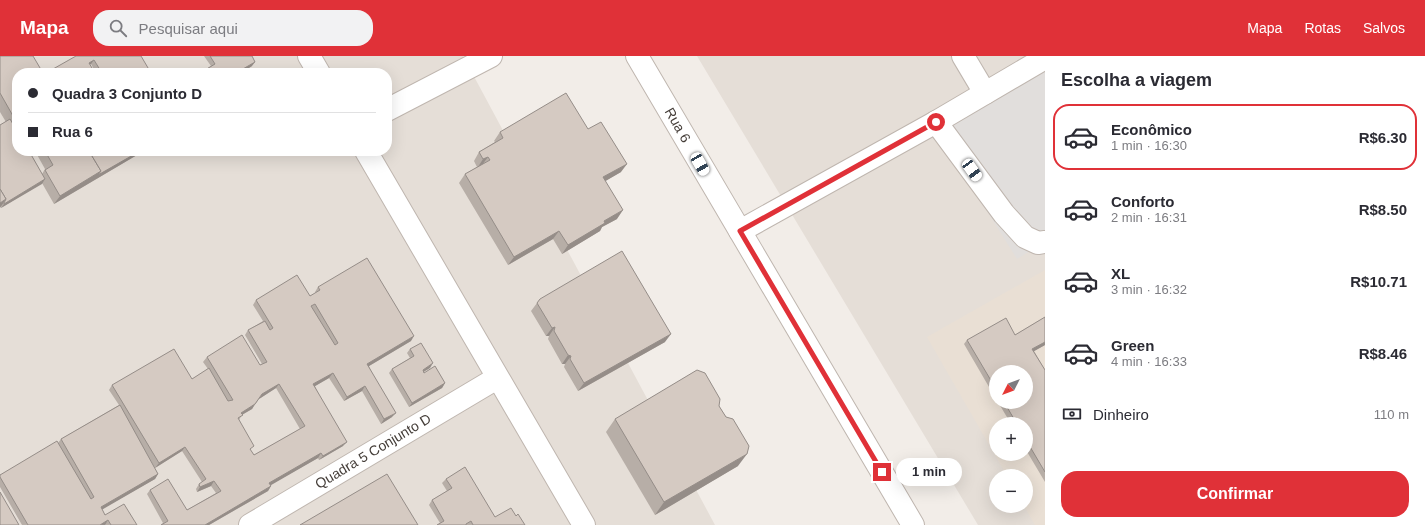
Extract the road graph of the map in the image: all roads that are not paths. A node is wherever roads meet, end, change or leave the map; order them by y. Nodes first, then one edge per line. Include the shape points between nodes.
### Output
1 (309, 56) edge
2 (491, 56) edge
3 (637, 56) edge
4 (963, 56) edge
5 (1045, 58) edge
6 (317, 68) edge
7 (985, 93) junction
8 (392, 107) edge
9 (936, 122) junction
10 (369, 156) edge
11 (740, 231) junction
12 (1045, 242) edge
13 (497, 378) junction
14 (250, 525) edge
15 (584, 525) edge
16 (913, 525) edge

1 - 6 street
2 - 8 street
3 - 11 street, Rua 6
4 - 7 street
5 - 7 street
7 - 9 street
9 - 11 street
9 - 12 street via 1004,214 1025,237 1038,243
10 - 13 street
11 - 16 street, Rua 6
13 - 14 street, Quadra 5 Conjunto D
13 - 15 street

